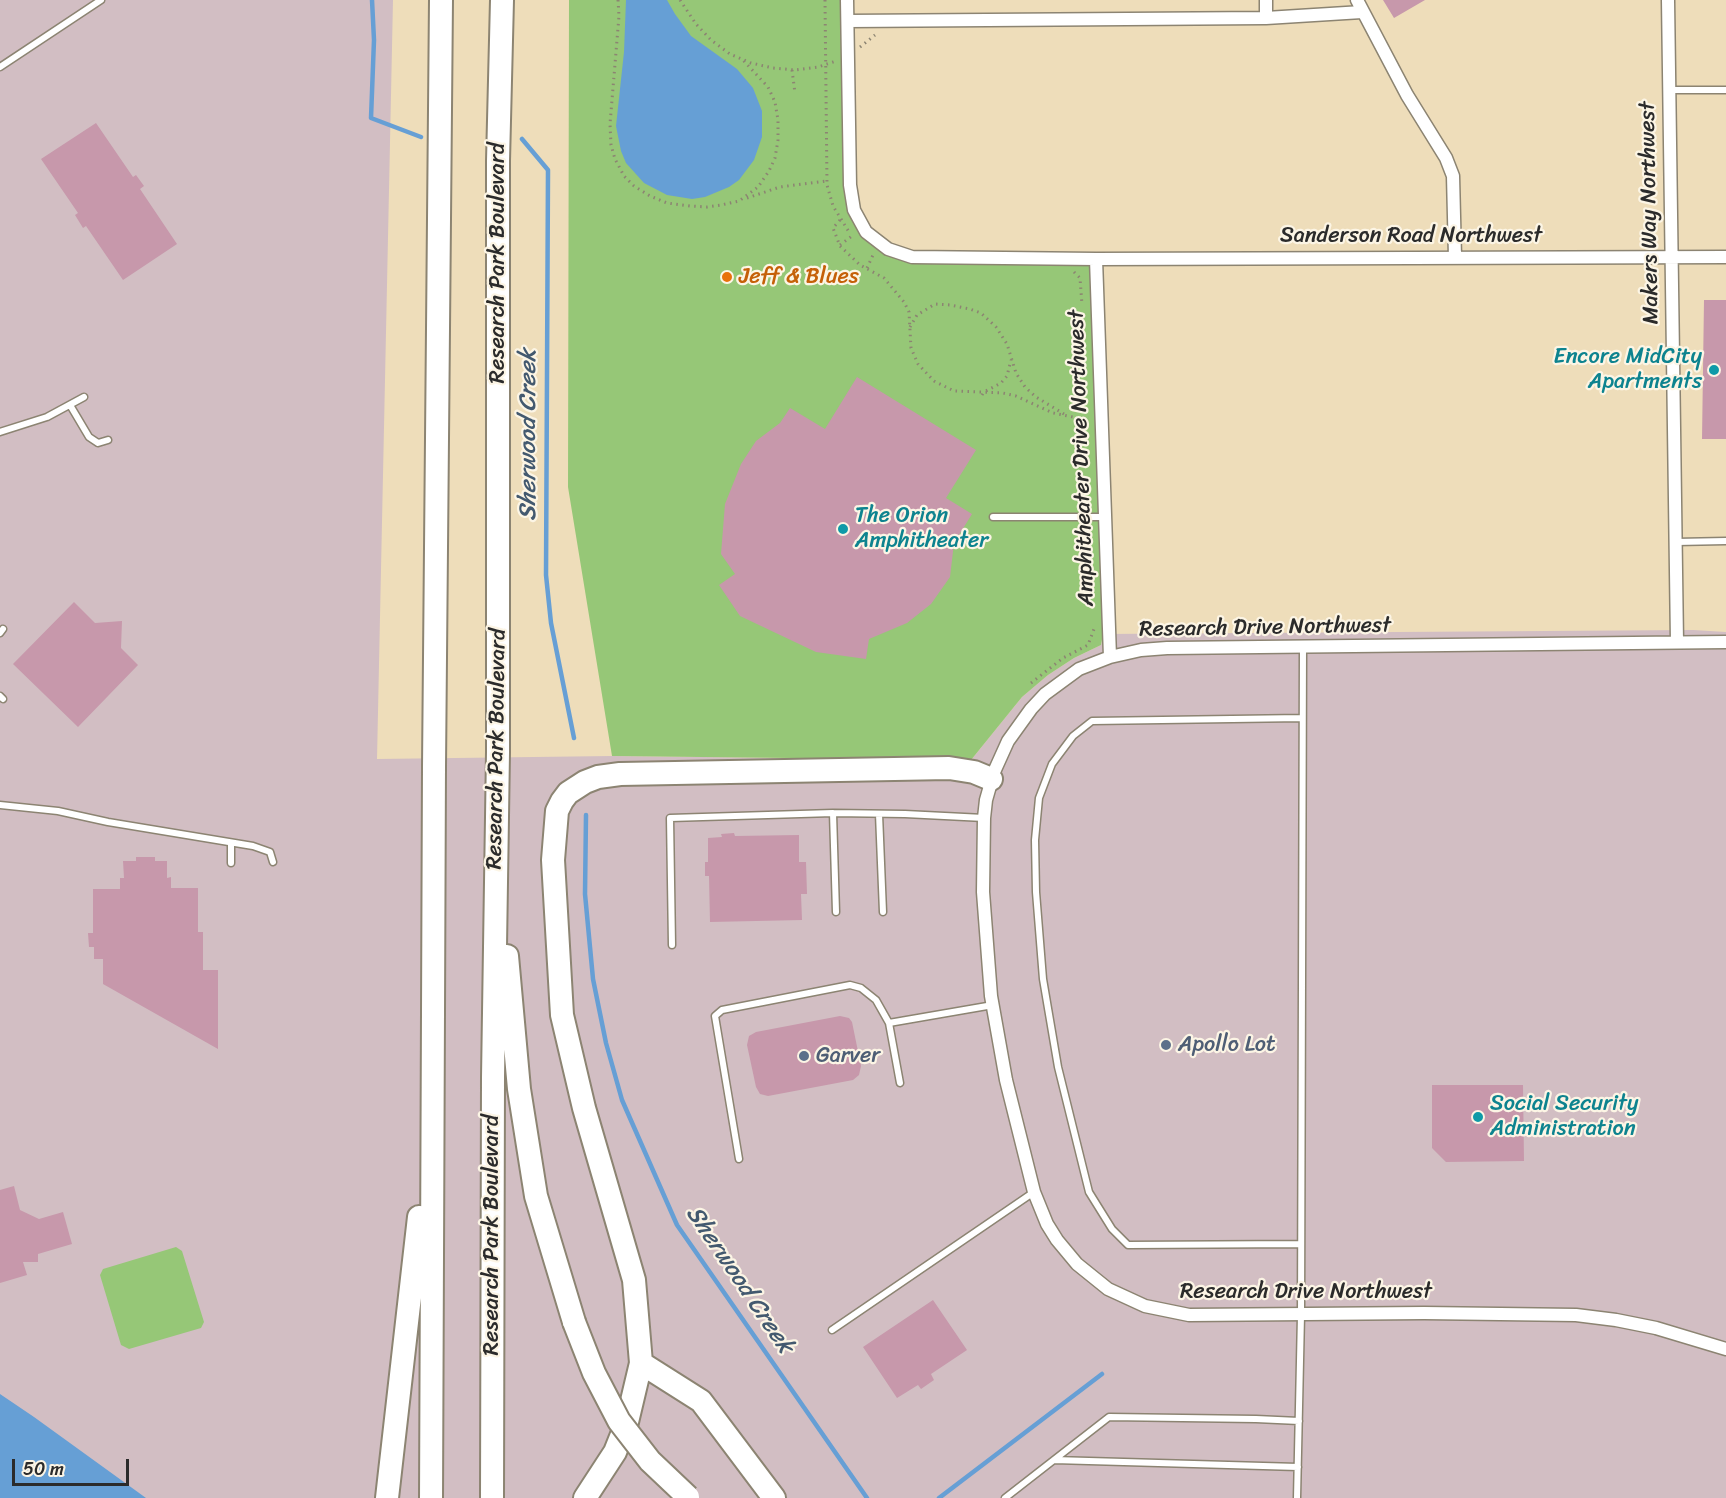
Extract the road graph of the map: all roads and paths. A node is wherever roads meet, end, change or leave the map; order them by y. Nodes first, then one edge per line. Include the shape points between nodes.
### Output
1 (101, 0) edge
2 (441, 0) edge
3 (502, 0) edge
4 (618, 0) edge
5 (680, 0) edge
6 (825, 0) edge
7 (848, 0) edge
8 (1266, 0) edge
9 (1357, 0) edge
10 (1668, 0) edge
11 (1362, 12) junction
12 (1266, 18) junction
13 (848, 21) junction
14 (875, 35) dead end
15 (848, 54) junction
16 (742, 59) junction
17 (825, 64) junction
18 (0, 67) edge
19 (792, 70) junction
20 (1669, 90) junction
21 (1726, 90) edge
22 (795, 93) dead end
23 (826, 181) junction
24 (740, 201) junction
25 (840, 220) junction
26 (852, 236) junction
27 (856, 241) dead end
28 (840, 245) junction
29 (867, 251) dead end
30 (873, 255) junction
31 (1671, 256) junction
32 (1455, 257) junction
33 (1726, 257) edge
34 (879, 259) dead end
35 (1096, 259) junction
36 (867, 268) junction
37 (1073, 272) dead end
38 (1083, 312) dead end
39 (909, 330) junction
40 (1011, 358) junction
41 (983, 393) junction
42 (84, 397) dead end
43 (70, 405) junction
44 (1072, 417) junction
45 (1090, 417) dead end
46 (0, 432) edge
47 (108, 440) dead end
48 (993, 517) dead end
49 (1105, 517) junction
50 (1726, 541) edge
51 (1676, 542) junction
52 (1095, 629) dead end
53 (1677, 642) junction
54 (1726, 642) edge
55 (1303, 647) junction
56 (1110, 657) junction
57 (1030, 683) dead end
58 (1302, 718) junction
59 (992, 779) junction
60 (0, 806) edge
61 (833, 813) junction
62 (879, 814) junction
63 (984, 819) junction
64 (496, 839) junction
65 (231, 843) junction
66 (273, 862) dead end
67 (231, 863) dead end
68 (836, 912) dead end
69 (883, 912) dead end
70 (672, 945) dead end
71 (993, 1005) junction
72 (889, 1023) junction
73 (900, 1083) dead end
74 (432, 1094) junction
75 (739, 1160) dead end
76 (1034, 1192) junction
77 (1301, 1244) junction
78 (1301, 1315) junction
79 (832, 1330) dead end
80 (1726, 1349) edge
81 (641, 1363) junction
82 (1299, 1421) junction
83 (1053, 1460) junction
84 (1298, 1467) junction
85 (387, 1498) edge
86 (430, 1498) edge
87 (492, 1498) edge
88 (585, 1498) edge
89 (689, 1498) edge
90 (774, 1498) edge
91 (1005, 1498) edge
92 (1297, 1498) edge

1 - 18 lane
2 - 74 highway
3 - 64 highway, Research Park Boulevard
4 - 24 path via 610,124 611,145 624,176 634,186 667,203 707,207
5 - 16 path via 711,39
6 - 17 path
7 - 13 street, Sanderson Road Northwest
8 - 12 street
9 - 11 street
10 - 20 street, Makers Way Northwest
11 - 12 street
11 - 32 street via 1453,176
12 - 13 street
13 - 15 street, Sanderson Road Northwest
14 - 15 path
15 - 17 path
15 - 35 street, Sanderson Road Northwest via 850,185 854,210 866,232 888,249 912,257
16 - 19 path via 773,69
16 - 24 path via 768,87 775,102 778,140 769,171 758,188
17 - 19 path
17 - 23 path
19 - 22 path
20 - 21 lane
20 - 31 street, Makers Way Northwest
23 - 24 path via 780,187
23 - 25 path
25 - 26 path
25 - 28 path via 832,228
26 - 27 path
26 - 28 path
28 - 36 path
29 - 30 path
30 - 34 path
30 - 36 path
31 - 32 street, Sanderson Road Northwest
31 - 33 street, Sanderson Road Northwest
31 - 51 street, Makers Way Northwest
32 - 35 street, Sanderson Road Northwest
35 - 49 street, Amphitheater Drive Northwest
36 - 39 path via 897,290 909,312
37 - 38 path via 1080,278
39 - 40 path via 917,315 928,307 943,304 970,309 996,327 1008,344
39 - 41 path via 914,357 934,381 954,391
40 - 41 path via 1007,376
40 - 44 path via 1030,393
41 - 44 path via 995,391 1016,396
42 - 43 lane
43 - 46 lane
43 - 47 lane via 89,437 98,443
44 - 45 path
48 - 49 lane
49 - 56 street, Amphitheater Drive Northwest
50 - 51 lane
51 - 53 street, Makers Way Northwest
52 - 57 path via 1088,645
53 - 54 street, Research Drive Northwest
53 - 55 street, Research Drive Northwest
55 - 56 street, Research Drive Northwest via 1167,648
55 - 58 lane
56 - 59 street, Research Drive Northwest via 1079,669 1045,694 1008,741
58 - 77 lane
58 - 77 lane via 1092,721 1073,736 1052,764 1039,798 1035,840 1043,979 1058,1067 1089,1192 1112,1229 1128,1245
59 - 63 street, Research Drive Northwest
59 - 81 highway via 949,768 621,774 585,782 562,801 557,811 553,860 562,1015 633,1280
60 - 65 lane via 58,811
61 - 62 lane
61 - 68 lane
61 - 70 lane via 670,818
62 - 63 lane
62 - 69 lane
63 - 71 street, Research Drive Northwest via 983,892
64 - 87 highway, Research Park Boulevard
64 - 89 highway, bridge via 519,1089 536,1196 574,1322 594,1373 619,1421 650,1461
65 - 66 lane via 270,852
65 - 67 lane
71 - 72 lane
71 - 76 street, Research Drive Northwest via 1006,1080
72 - 73 lane
72 - 75 lane via 876,1000 850,985 722,1010 715,1016
74 - 85 highway
74 - 86 highway
76 - 78 street, Research Drive Northwest via 1047,1224 1077,1264 1127,1299 1158,1311 1189,1316
76 - 79 lane
77 - 78 lane
78 - 80 street, Research Drive Northwest via 1576,1315 1656,1328
78 - 82 lane
81 - 88 highway via 627,1422 615,1452
81 - 90 highway via 701,1401
82 - 83 lane via 1108,1417
82 - 84 lane
83 - 84 lane
83 - 91 lane
84 - 92 lane

